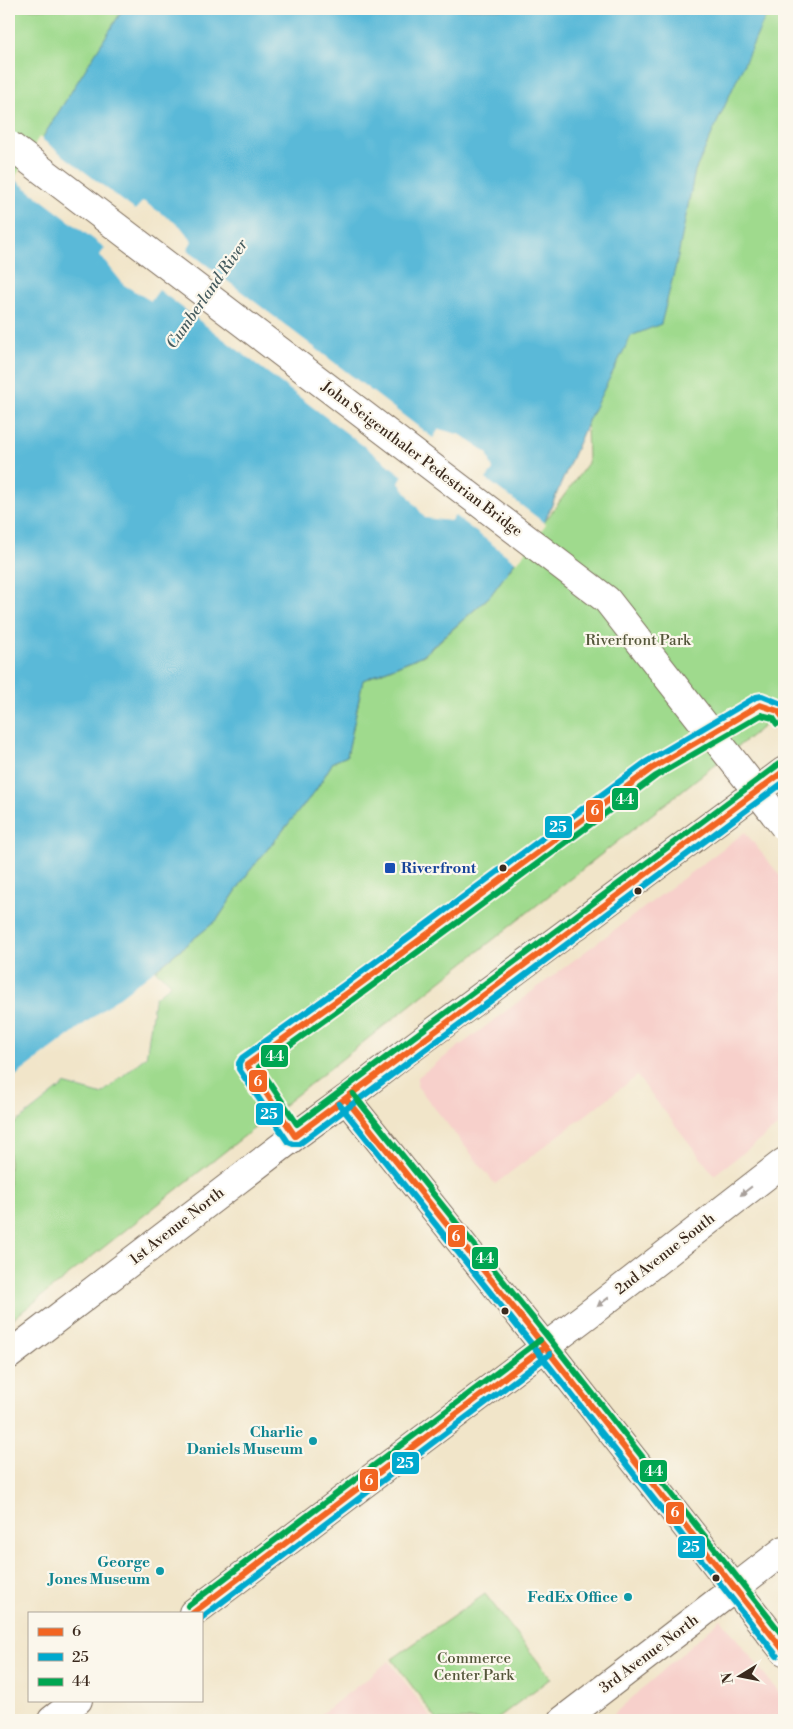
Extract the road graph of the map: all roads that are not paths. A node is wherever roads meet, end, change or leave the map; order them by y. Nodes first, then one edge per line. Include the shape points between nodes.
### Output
1 (9, 145) edge
2 (784, 771) edge
3 (784, 826) edge
4 (346, 1099) junction
5 (784, 1162) edge
6 (544, 1347) junction
7 (9, 1355) edge
8 (784, 1550) edge
9 (735, 1588) junction
10 (194, 1612) edge
11 (784, 1651) edge
12 (75, 1702) edge
13 (52, 1720) edge
14 (563, 1720) edge

1 - 3 street, John Seigenthaler Pedestrian Bridge, bridge via 607,600
2 - 4 street, 1st Avenue North
4 - 6 street
4 - 7 street, 1st Avenue North
5 -> 6 street, 2nd Avenue South
6 - 9 street
6 - 10 street, 2nd Avenue South
8 - 9 street, 3rd Avenue North
9 - 11 street
9 - 14 street, 3rd Avenue North
12 - 13 street

